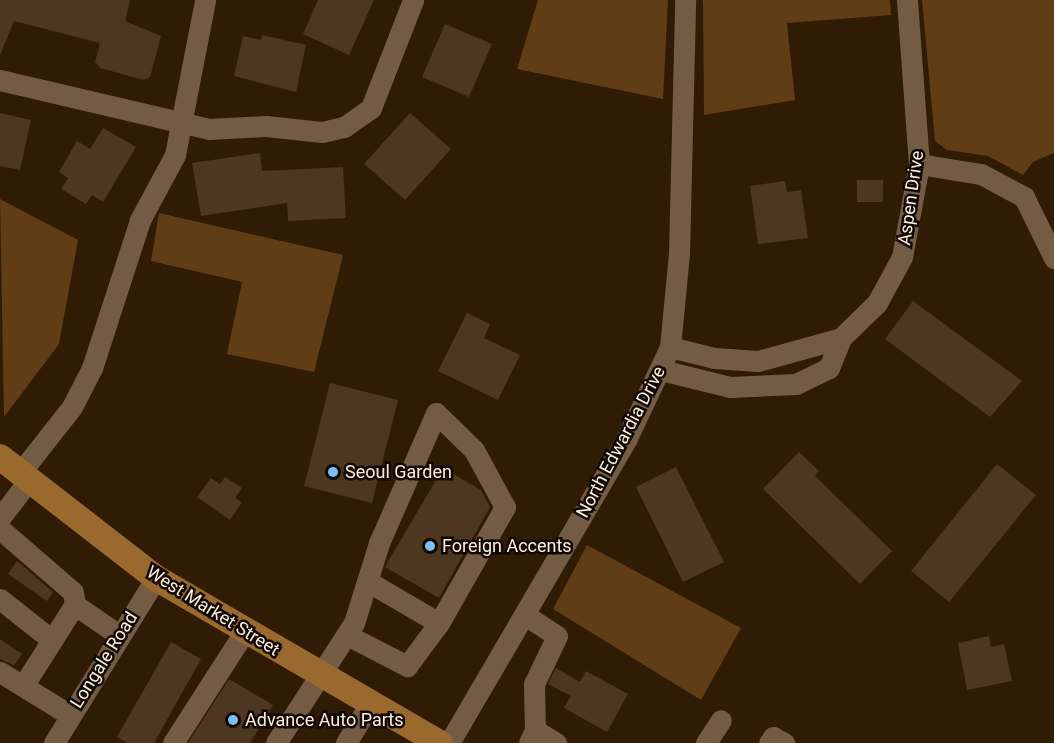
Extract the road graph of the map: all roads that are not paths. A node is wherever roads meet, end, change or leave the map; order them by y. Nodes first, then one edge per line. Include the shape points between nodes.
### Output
1 (205, 0) edge
2 (413, 0) edge
3 (685, 0) edge
4 (907, 0) edge
5 (0, 80) edge
6 (184, 125) junction
7 (919, 164) junction
8 (1054, 258) edge
9 (841, 338) junction
10 (670, 347) junction
11 (661, 370) junction
12 (0, 457) edge
13 (25, 476) junction
14 (0, 518) edge
15 (0, 529) edge
16 (156, 578) junction
17 (367, 581) junction
18 (0, 599) edge
19 (75, 604) junction
20 (525, 615) junction
21 (439, 623) junction
22 (245, 631) junction
23 (119, 635) junction
24 (347, 635) junction
25 (52, 640) junction
26 (0, 672) edge
27 (322, 677) junction
28 (23, 686) junction
29 (370, 704) junction
30 (70, 715) junction
31 (721, 720) dead end
32 (532, 737) edge
33 (54, 743) edge
34 (173, 743) edge
35 (276, 743) edge
36 (346, 743) edge
37 (439, 743) edge
38 (449, 743) edge
39 (556, 743) edge
40 (706, 743) edge
41 (769, 743) edge
42 (784, 743) edge

1 - 6 street
2 - 6 street via 382,91 371,108 344,127 304,133 266,126
3 - 10 street, North Edwardia Drive via 679,254
4 - 7 street, Aspen Drive
5 - 6 street
6 - 13 street via 175,155 140,220 92,368 72,407
7 - 8 street via 981,174 1024,197 1042,225
7 - 9 street, Aspen Drive via 902,257 893,279 877,303
9 - 10 street, Aspen Drive via 758,361 714,358
9 - 11 street, Aspen Drive via 829,368 796,384 730,387
10 - 11 street, North Edwardia Drive
11 - 20 street, North Edwardia Drive
12 - 13 main road, West Market Street
13 - 14 street
13 - 16 main road, West Market Street
15 - 19 street via 73,592
16 - 22 main road, West Market Street
16 - 23 street, Longale Road
17 - 21 street
17 - 21 street via 436,413 474,450 505,507
17 - 24 street
18 - 25 street
19 - 23 street
19 - 25 street
20 - 32 street via 557,636 534,684
20 - 38 street, North Edwardia Drive
21 - 24 street via 407,666
22 - 27 main road, West Market Street
22 - 34 street
23 - 30 street, Longale Road
24 - 27 street
25 - 28 street
26 - 28 street
27 - 29 main road, West Market Street
27 - 35 street
28 - 30 street
29 - 36 street
29 - 37 main road, West Market Street
30 - 33 street, Longale Road
31 - 40 street
32 - 39 street
41 - 42 street via 773,737

